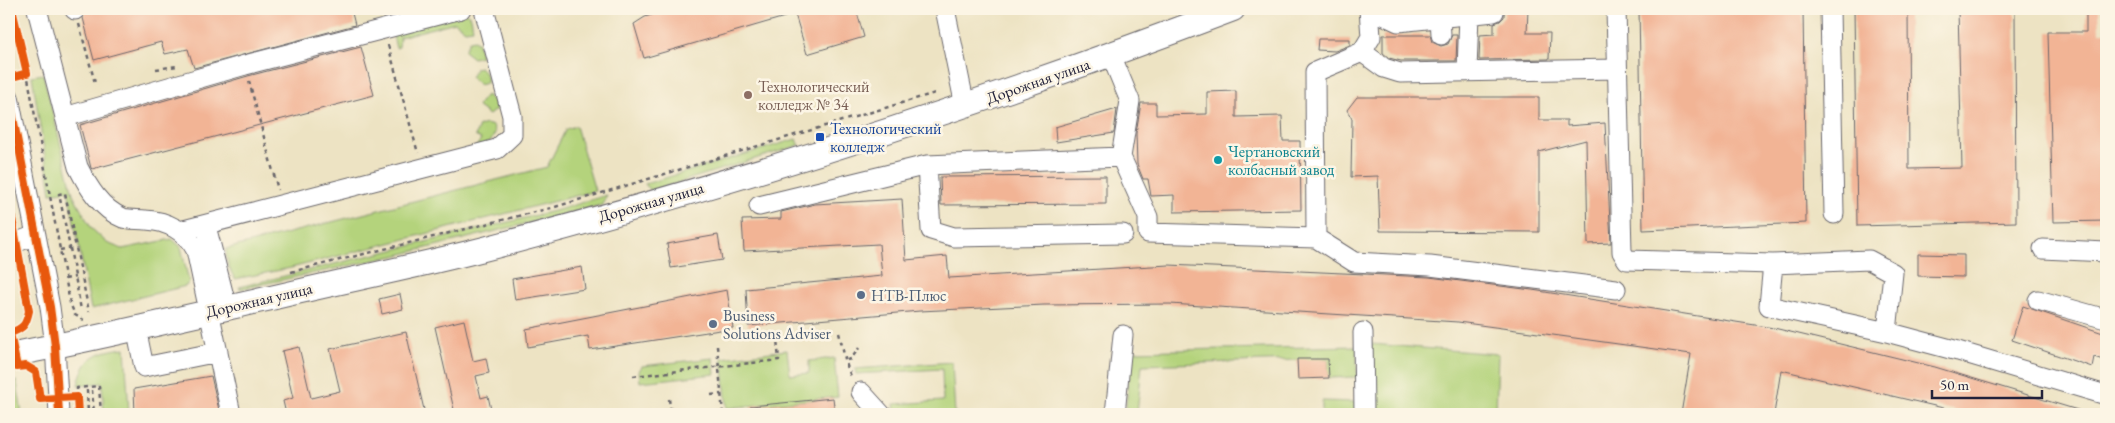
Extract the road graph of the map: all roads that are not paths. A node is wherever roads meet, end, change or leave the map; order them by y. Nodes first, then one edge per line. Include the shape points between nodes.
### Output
1 (38, 9) edge
2 (461, 9) edge
3 (484, 9) edge
4 (945, 9) edge
5 (1233, 9) edge
6 (1370, 9) edge
7 (1616, 9) edge
8 (1830, 9) edge
9 (1494, 12) dead end
10 (1469, 14) junction
11 (1362, 52) junction
12 (1111, 55) junction
13 (1616, 69) junction
14 (1467, 71) junction
15 (9, 97) edge
16 (965, 106) junction
17 (64, 117) junction
18 (1121, 157) junction
19 (926, 165) junction
20 (760, 206) dead end
21 (1834, 214) dead end
22 (206, 226) junction
23 (180, 231) junction
24 (1123, 234) dead end
25 (36, 235) junction
26 (1316, 238) junction
27 (9, 240) edge
28 (9, 245) edge
29 (2043, 249) dead end
30 (2106, 252) edge
31 (1772, 264) junction
32 (1616, 289) dead end
33 (2038, 300) dead end
34 (218, 310) junction
35 (2106, 319) edge
36 (136, 328) junction
37 (1364, 332) dead end
38 (1886, 332) junction
39 (1123, 335) dead end
40 (55, 346) junction
41 (218, 352) junction
42 (9, 355) edge
43 (860, 392) dead end
44 (2106, 395) edge
45 (59, 414) edge
46 (231, 414) edge
47 (881, 414) edge
48 (1115, 414) edge
49 (1364, 414) edge

1 - 17 street
2 - 17 street via 245,65
3 - 22 street via 512,116 512,135 497,149
4 - 16 street
5 - 12 main road, Дорожная улица
6 - 10 street via 1398,22 1440,27
6 - 11 street via 1372,37
7 - 13 street
8 - 21 street
9 - 10 street
10 - 14 street
11 - 14 street via 1384,68 1400,73
11 - 26 street via 1315,72
12 - 16 main road, Дорожная улица
12 - 18 street via 1130,100
13 - 14 street
13 - 31 street via 1622,252 1627,260
15 - 25 street
16 - 34 main road, Дорожная улица via 629,209 501,244
17 - 23 street via 78,167 87,184 106,206 124,218 150,220
18 - 19 street
18 - 26 street via 1148,217 1148,233
19 - 20 street
19 - 24 street via 931,230 954,237
22 - 23 street
22 - 34 street
23 - 34 street via 196,250
25 - 27 street
25 - 28 street
25 - 40 street
26 - 32 street via 1354,262 1430,266
29 - 30 street
31 - 38 street via 1769,306
31 - 38 street via 1869,260 1893,273
33 - 35 street
34 - 36 main road, Дорожная улица
34 - 41 street
36 - 40 main road, Дорожная улица
36 - 41 street via 144,367
37 - 49 street
38 - 44 street
39 - 48 street
40 - 42 main road, Дорожная улица
40 - 45 street
41 - 46 street
43 - 47 street

